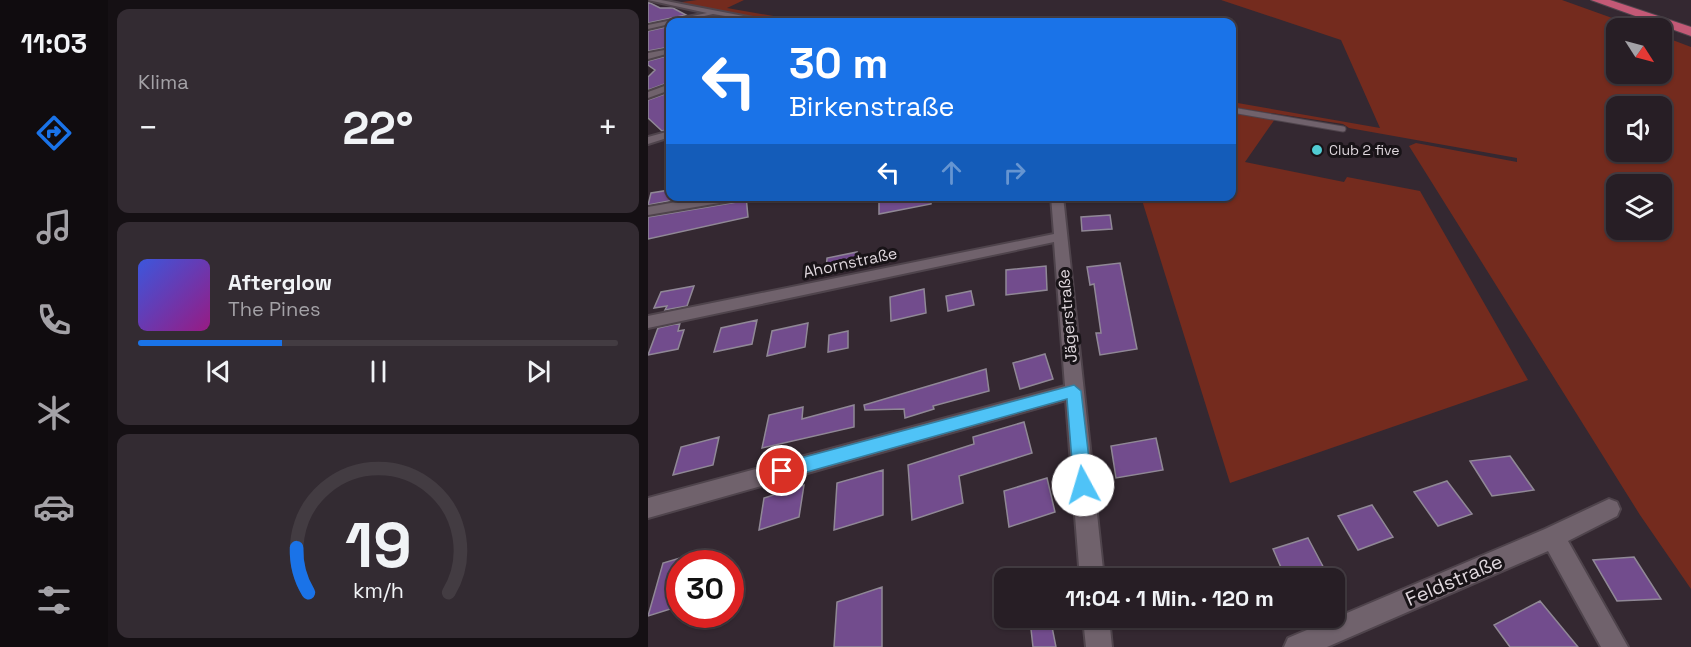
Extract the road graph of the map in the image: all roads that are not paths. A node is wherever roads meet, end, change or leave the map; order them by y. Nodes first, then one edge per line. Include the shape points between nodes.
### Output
1 (1597, 0) edge
2 (1612, 0) edge
3 (650, 1) edge
4 (717, 13) junction
5 (696, 18) edge
6 (746, 18) edge
7 (666, 23) edge
8 (650, 25) edge
9 (1691, 26) edge
10 (1691, 32) edge
11 (666, 52) edge
12 (648, 56) edge
13 (666, 88) edge
14 (648, 95) edge
15 (1236, 111) edge
16 (1343, 129) dead end
17 (666, 135) edge
18 (651, 137) edge
19 (707, 201) edge
20 (1057, 201) edge
21 (648, 211) edge
22 (1060, 237) junction
23 (648, 322) edge
24 (1074, 391) junction
25 (648, 508) edge
26 (1609, 509) dead end
27 (1553, 537) junction
28 (1091, 568) edge
29 (1097, 628) edge
30 (1099, 647) edge
31 (1297, 647) edge
32 (1615, 647) edge

1 - 10 highway
2 - 9 highway
3 - 4 street
4 - 5 street
4 - 6 street
7 - 8 street
11 - 12 street
13 - 14 street
15 - 16 lane
17 - 18 street
19 - 21 street
20 - 22 street, Jägerstraße
22 - 23 street, Ahornstraße
22 - 24 street, Jägerstraße
24 - 25 street
24 - 28 street, Jägerstraße
26 - 27 street, Feldstraße
27 - 31 street, Feldstraße
27 - 32 street
29 - 30 street

